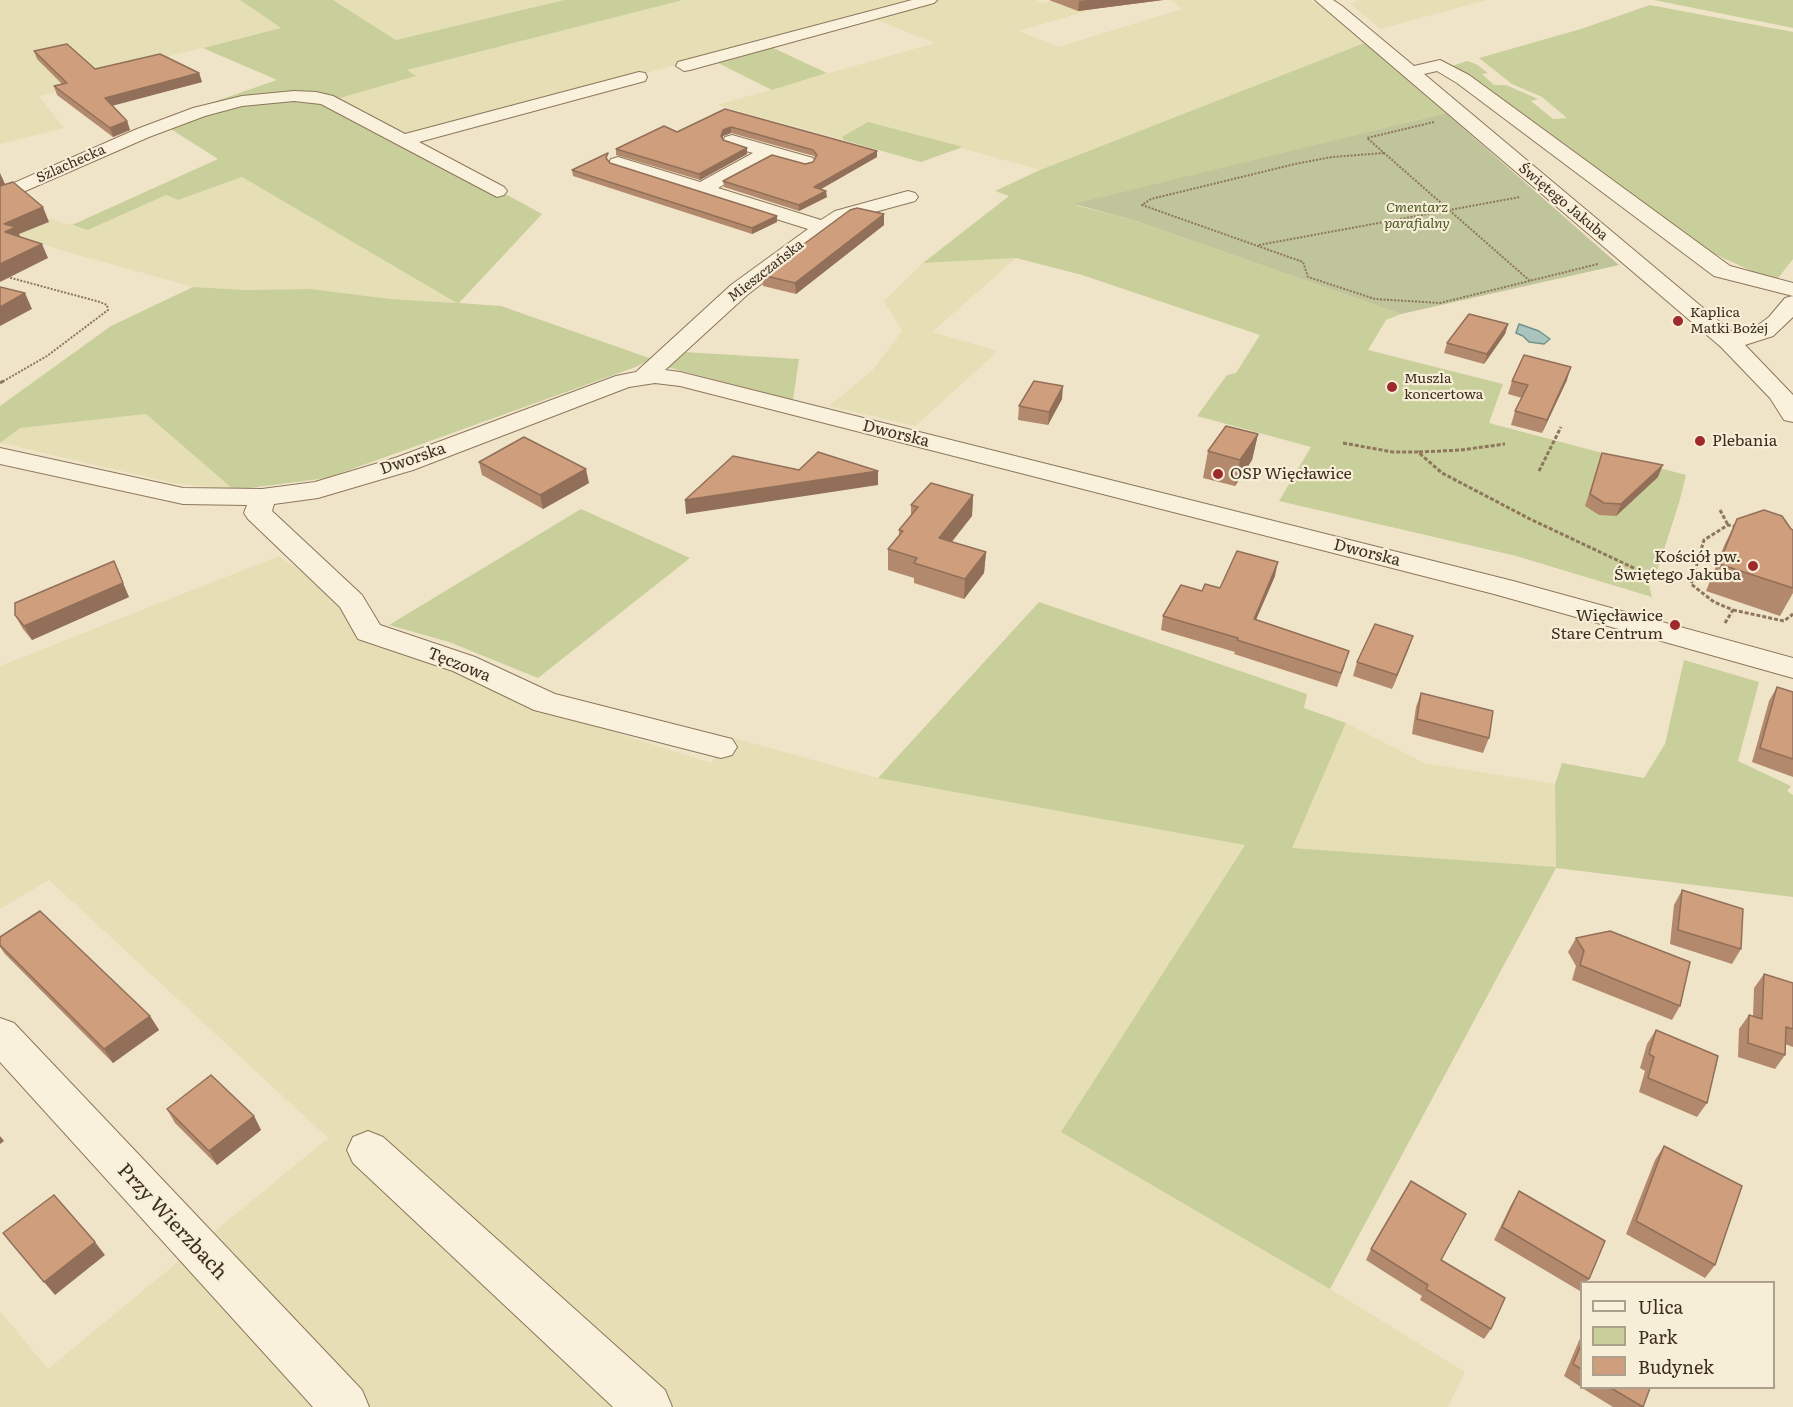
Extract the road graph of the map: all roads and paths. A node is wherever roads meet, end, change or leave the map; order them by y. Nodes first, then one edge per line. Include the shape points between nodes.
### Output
1 (929, 0) edge
2 (1323, 0) edge
3 (684, 66) dead end
4 (1411, 72) junction
5 (639, 77) dead end
6 (1439, 121) dead end
7 (402, 141) junction
8 (732, 141) edge
9 (769, 152) junction
10 (1384, 153) junction
11 (806, 162) edge
12 (618, 163) edge
13 (702, 189) junction
14 (497, 191) dead end
15 (0, 196) edge
16 (1527, 196) dead end
17 (908, 197) dead end
18 (1449, 210) junction
19 (823, 227) junction
20 (1256, 246) junction
21 (1603, 263) dead end
22 (0, 275) edge
23 (1530, 281) junction
24 (1793, 290) edge
25 (1793, 303) edge
26 (1729, 342) junction
27 (643, 378) junction
28 (0, 383) edge
29 (1793, 415) edge
30 (1561, 427) dead end
31 (1344, 443) dead end
32 (1505, 444) dead end
33 (1418, 452) junction
34 (0, 456) edge
35 (1539, 471) dead end
36 (262, 497) junction
37 (1720, 510) dead end
38 (1728, 525) junction
39 (1748, 528) edge
40 (1638, 570) dead end
41 (1732, 610) junction
42 (1793, 614) edge
43 (1723, 627) dead end
44 (1793, 668) edge
45 (721, 747) dead end
46 (0, 1035) edge
47 (369, 1150) dead end
48 (345, 1407) edge
49 (648, 1407) edge

1 - 3 street
2 - 4 street, Świętego Jakuba
4 - 24 street via 1440,65 1722,271
4 - 26 street, Świętego Jakuba
5 - 7 street
6 - 10 path via 1367,138
7 - 14 street, Szlachecka
7 - 15 street, Szlachecka via 327,100 269,98 226,105 143,133
8 - 9 street
9 - 11 street
9 - 13 street
10 - 18 path
10 - 20 path via 1295,165 1151,199 1142,206
12 - 13 street
13 - 19 street
16 - 18 path
17 - 19 street, Mieszczańska via 842,214
18 - 20 path
18 - 23 path
19 - 27 street, Mieszczańska via 739,290
20 - 23 path via 1303,262 1308,277 1375,299 1440,303
21 - 23 path
22 - 28 path via 100,302 108,310 47,356
25 - 26 street via 1765,331
26 - 29 street, Świętego Jakuba via 1780,394
27 - 36 street, Dworska via 624,381 404,464 318,490
27 - 44 street, Dworska via 680,380 1492,584
30 - 35 path
31 - 33 path via 1393,452
32 - 33 path
33 - 40 path via 1442,473
34 - 36 street, Dworska via 183,496
36 - 45 street, Tęczowa via 258,513 352,602 369,632 464,664 545,702
37 - 38 path
38 - 39 path
38 - 41 path via 1704,540 1691,584
41 - 42 path via 1784,621
41 - 43 path
46 - 48 street, Przy Wierzbach
47 - 49 street

